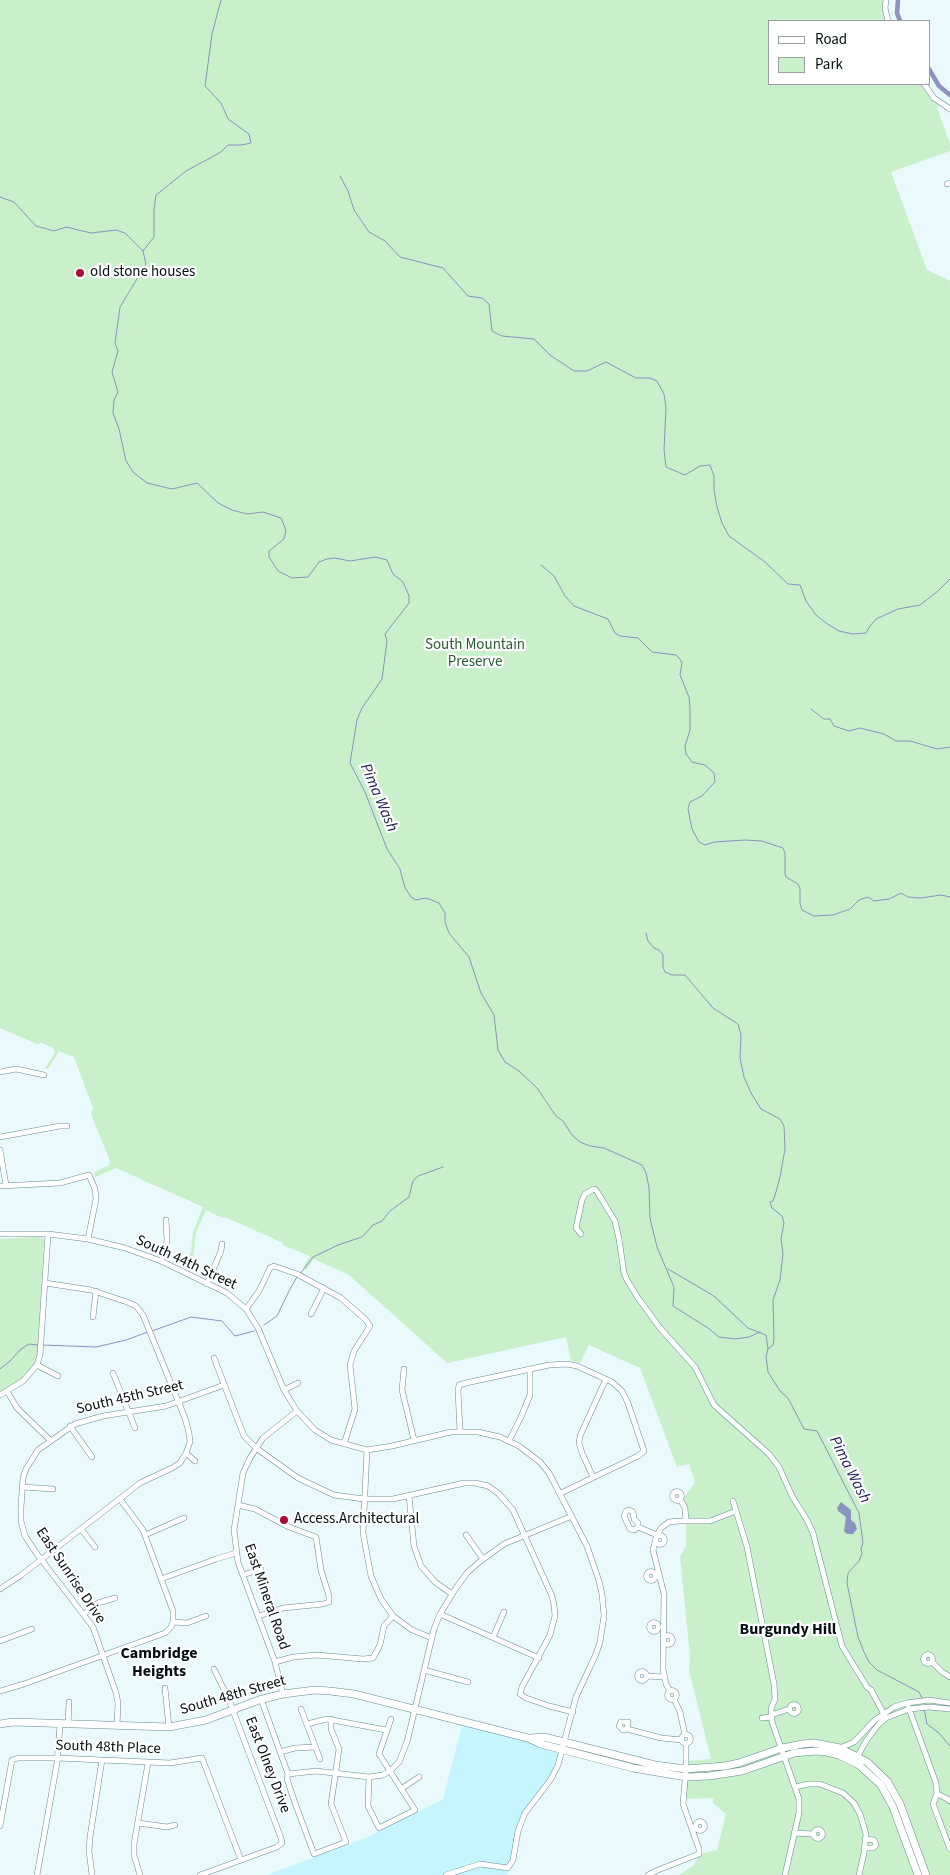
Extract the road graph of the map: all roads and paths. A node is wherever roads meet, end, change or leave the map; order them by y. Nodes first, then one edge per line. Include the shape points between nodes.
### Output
1 (886, 0) edge
2 (888, 20) edge
3 (925, 85) edge
4 (950, 109) edge
5 (0, 1072) edge
6 (44, 1075) dead end
7 (67, 1126) dead end
8 (0, 1137) edge
9 (0, 1150) edge
10 (3, 1185) edge
11 (166, 1220) dead end
12 (0, 1234) edge
13 (48, 1234) junction
14 (581, 1234) dead end
15 (88, 1239) junction
16 (222, 1244) dead end
17 (161, 1261) junction
18 (45, 1283) junction
19 (207, 1284) junction
20 (324, 1288) junction
21 (96, 1292) junction
22 (246, 1309) junction
23 (311, 1314) dead end
24 (93, 1317) dead end
25 (214, 1358) dead end
26 (37, 1365) junction
27 (404, 1369) dead end
28 (530, 1369) junction
29 (113, 1373) dead end
30 (58, 1376) dead end
31 (606, 1379) junction
32 (298, 1383) dead end
33 (224, 1385) junction
34 (284, 1390) junction
35 (7, 1391) junction
36 (0, 1395) edge
37 (178, 1402) junction
38 (297, 1411) junction
39 (129, 1412) junction
40 (70, 1426) junction
41 (135, 1428) dead end
42 (460, 1431) junction
43 (50, 1440) junction
44 (414, 1440) junction
45 (509, 1441) junction
46 (344, 1444) junction
47 (256, 1448) junction
48 (367, 1450) junction
49 (186, 1454) junction
50 (92, 1457) dead end
51 (195, 1461) dead end
52 (593, 1477) junction
53 (22, 1487) junction
54 (53, 1489) dead end
55 (560, 1492) junction
56 (409, 1496) junction
57 (120, 1499) junction
58 (364, 1499) junction
59 (680, 1499) dead end
60 (733, 1501) dead end
61 (238, 1505) junction
62 (736, 1511) junction
63 (572, 1516) junction
64 (184, 1518) dead end
65 (686, 1521) junction
66 (638, 1527) dead end
67 (81, 1529) junction
68 (145, 1535) junction
69 (466, 1535) dead end
70 (524, 1535) junction
71 (656, 1537) junction
72 (95, 1547) dead end
73 (236, 1553) junction
74 (483, 1559) junction
75 (42, 1560) junction
76 (261, 1568) dead end
77 (243, 1575) junction
78 (161, 1579) junction
79 (0, 1589) edge
80 (452, 1594) junction
81 (115, 1598) dead end
82 (504, 1612) dead end
83 (84, 1614) junction
84 (440, 1614) junction
85 (206, 1616) dead end
86 (259, 1616) junction
87 (393, 1616) junction
88 (173, 1622) junction
89 (32, 1629) dead end
90 (492, 1637) junction
91 (432, 1638) junction
92 (0, 1641) edge
93 (103, 1655) junction
94 (539, 1658) junction
95 (275, 1662) junction
96 (932, 1662) dead end
97 (214, 1669) dead end
98 (424, 1670) junction
99 (647, 1676) dead end
100 (664, 1677) junction
101 (950, 1677) edge
102 (468, 1682) dead end
103 (165, 1688) dead end
104 (0, 1691) edge
105 (282, 1694) junction
106 (261, 1699) junction
107 (69, 1702) dead end
108 (907, 1702) junction
109 (950, 1703) edge
110 (918, 1704) junction
111 (929, 1704) junction
112 (301, 1709) dead end
113 (415, 1709) junction
114 (789, 1709) dead end
115 (909, 1709) junction
116 (950, 1709) edge
117 (233, 1710) junction
118 (572, 1712) junction
119 (771, 1716) junction
120 (885, 1716) junction
121 (762, 1718) dead end
122 (331, 1719) junction
123 (391, 1719) dead end
124 (874, 1720) junction
125 (0, 1724) edge
126 (60, 1724) junction
127 (307, 1724) junction
128 (68, 1725) junction
129 (117, 1726) junction
130 (169, 1727) junction
131 (627, 1729) dead end
132 (386, 1730) junction
133 (684, 1739) junction
134 (563, 1746) junction
135 (316, 1747) junction
136 (840, 1748) junction
137 (280, 1752) junction
138 (783, 1752) junction
139 (57, 1758) junction
140 (854, 1758) junction
141 (320, 1759) dead end
142 (102, 1760) junction
143 (148, 1762) junction
144 (390, 1771) junction
145 (336, 1772) junction
146 (686, 1773) junction
147 (288, 1774) junction
148 (419, 1776) dead end
149 (369, 1777) junction
150 (796, 1787) junction
151 (401, 1788) junction
152 (937, 1794) junction
153 (950, 1801) edge
154 (138, 1823) junction
155 (175, 1825) dead end
156 (0, 1826) edge
157 (794, 1833) junction
158 (814, 1834) dead end
159 (865, 1839) junction
160 (864, 1848) junction
161 (950, 1849) edge
162 (241, 1860) junction
163 (37, 1875) edge
164 (92, 1875) edge
165 (140, 1875) edge
166 (200, 1875) edge
167 (446, 1875) edge
168 (648, 1875) edge
169 (785, 1875) edge
170 (859, 1875) edge
171 (918, 1875) edge
172 (926, 1875) edge

1 - 2 street
3 - 4 street via 934,98
5 - 6 street via 16,1068
7 - 8 street
9 - 10 street
10 - 15 street via 60,1184 88,1175 96,1199
11 - 17 street via 166,1250
12 - 13 street, South 44th Street
13 - 15 street, South 44th Street
13 - 18 street
14 - 120 street via 576,1228 582,1200 594,1189 615,1221 626,1280 694,1368 718,1410 769,1454 779,1467 813,1533 842,1646
15 - 17 street, South 44th Street
16 - 19 street
17 - 19 street, South 44th Street
18 - 21 street
18 - 26 street
19 - 22 street, South 44th Street via 227,1293
20 - 22 street via 274,1266
20 - 23 street
20 - 46 street via 341,1298 370,1326 354,1351 350,1365 355,1409
21 - 24 street
21 - 37 street via 136,1306 143,1315
22 - 34 street, South 44th Street via 258,1328
25 - 33 street
26 - 30 street
26 - 35 street via 23,1381
27 - 44 street via 402,1390
28 - 31 street via 567,1364
28 - 42 street via 459,1386
28 - 45 street via 530,1395
29 - 39 street
31 - 52 street via 579,1442
31 - 52 street via 625,1397 644,1451
32 - 34 street
33 - 37 street, South 45th Street
33 - 47 street via 244,1436
34 - 38 street, South 44th Street
35 - 36 street
35 - 43 street via 17,1408
37 - 39 street, South 45th Street
37 - 49 street via 189,1433
38 - 46 street, South 44th Street via 315,1430
38 - 47 street, East Mineral Road via 271,1430
39 - 40 street, South 45th Street
39 - 41 street
40 - 43 street, East Sunrise Drive
40 - 50 street
42 - 44 street, South 44th Street
42 - 45 street, South 44th Street via 490,1434
43 - 53 street, East Sunrise Drive via 38,1450 26,1469
44 - 48 street, South 44th Street
45 - 55 street, South 44th Street via 540,1462
46 - 48 street, South 44th Street
47 - 58 street via 298,1478 334,1494
47 - 61 street, East Mineral Road via 243,1473
48 - 58 street
49 - 51 street
49 - 57 street via 172,1468 140,1483
52 - 55 street
53 - 54 street
53 - 75 street, East Sunrise Drive via 21,1520 25,1536
55 - 63 street, South 44th Street
56 - 58 street
56 - 70 street via 464,1483 488,1486 500,1494 513,1510
56 - 80 street via 414,1546 421,1566
57 - 67 street
57 - 68 street
58 - 87 street via 363,1533 371,1576
59 - 65 street
60 - 62 street
61 - 73 street, East Mineral Road via 234,1530
61 - 86 street via 255,1509 316,1537 329,1596 329,1602 323,1604 283,1608
62 - 65 street via 710,1521
62 - 119 street via 747,1547 774,1684
63 - 70 street
63 - 118 street, South 44th Street via 599,1581 604,1626
64 - 68 street
65 - 71 street via 669,1522
66 - 71 street
67 - 72 street
67 - 75 street
68 - 78 street
69 - 74 street
70 - 74 street
70 - 94 street via 554,1604 553,1625
71 - 100 street via 653,1550 664,1594
73 - 77 street, East Mineral Road
73 - 78 street
74 - 80 street via 467,1573
75 - 79 street
75 - 83 street, East Sunrise Drive
76 - 77 street
77 - 86 street, East Mineral Road
78 - 88 street via 173,1611
80 - 84 street
81 - 83 street via 98,1603
82 - 90 street
83 - 93 street, East Sunrise Drive via 93,1627
84 - 90 street
84 - 91 street
85 - 88 street via 187,1623
86 - 95 street, East Mineral Road
87 - 91 street via 412,1630
87 - 95 street via 384,1626 373,1658 317,1656
88 - 93 street via 165,1633
89 - 92 street
90 - 94 street
91 - 98 street
93 - 104 street
93 - 129 street, East Sunrise Drive via 116,1692
94 - 118 street via 520,1694
95 - 105 street, East Mineral Road
96 - 101 street
97 - 117 street, East Olney Drive
98 - 102 street
98 - 113 street
99 - 100 street
100 - 133 street via 670,1691 676,1692 674,1699 680,1712
103 - 130 street
105 - 106 main road, South 48th Street
105 - 113 main road, South 48th Street via 314,1690 341,1692
106 - 117 main road, South 48th Street
106 - 137 street
107 - 128 street
108 - 110 street
108 - 115 street
108 - 120 street via 894,1707
109 - 111 street
110 - 111 street
110 - 115 street
111 - 116 street
112 - 127 street
113 - 134 main road, South 48th Street via 528,1738 544,1737
113 - 144 street via 399,1762
114 - 119 street
115 - 120 street
115 - 152 street
117 - 130 main road, South 48th Street via 199,1722
117 - 162 street, East Olney Drive via 282,1843
118 - 134 street, South 44th Street
119 - 121 street
119 - 138 street
120 - 124 street
120 - 140 street
122 - 127 street
122 - 132 street
122 - 145 street via 339,1749
123 - 132 street
124 - 136 street via 854,1742
124 - 140 street
125 - 126 main road, South 48th Street
126 - 128 main road, South 48th Street
126 - 139 street
127 - 135 street
128 - 129 main road, South 48th Street
129 - 130 main road, South 48th Street
131 - 133 street via 661,1738
132 - 144 street via 380,1754
133 - 146 street
134 - 146 main road, South 48th Street
134 - 167 street, South 44th Street via 551,1779 525,1813 508,1868 480,1864
135 - 137 street
135 - 141 street
136 - 138 main road, South 48th Street via 814,1743
136 - 140 main road, South 48th Street
137 - 147 street
138 - 140 main road, South 48th Street via 815,1751
138 - 146 main road, South 48th Street
138 - 146 main road, South 48th Street via 742,1771 709,1776
138 - 150 street
139 - 142 street, South 48th Place
139 - 156 street, South 48th Place via 12,1760
139 - 163 street
140 - 171 main road via 885,1791
140 - 172 main road via 881,1773 896,1795
142 - 143 street, South 48th Place
142 - 164 street via 90,1837
143 - 154 street
143 - 162 street, South 48th Place via 202,1758
144 - 149 street via 383,1776
144 - 151 street
145 - 147 street
145 - 147 street via 331,1804 346,1842 314,1854
145 - 149 street
146 - 168 street via 683,1804 699,1854
148 - 151 street
149 - 151 street via 368,1806 379,1828 415,1810
150 - 157 street via 800,1806
150 - 159 street via 820,1784 843,1793 860,1814
152 - 153 street
152 - 161 street via 933,1804
154 - 155 street
154 - 165 street via 134,1855
157 - 158 street
157 - 169 street
159 - 160 street
159 - 160 street via 874,1840 876,1844 873,1848
160 - 170 street
162 - 166 street

